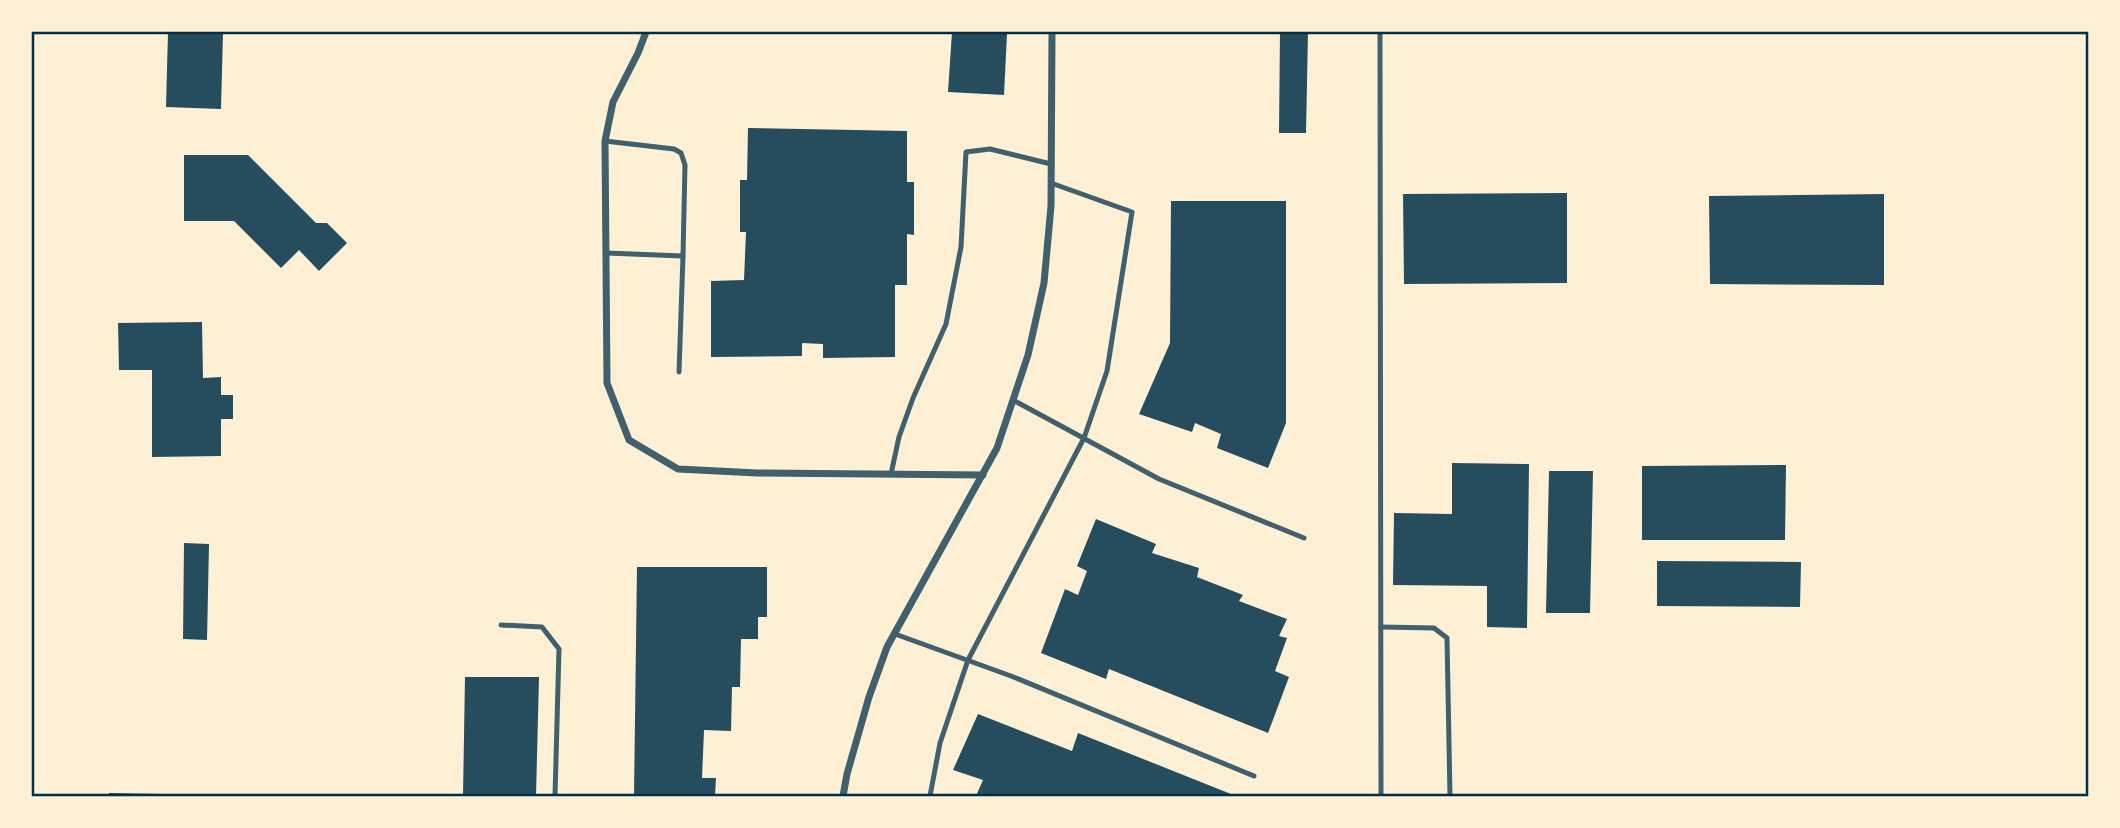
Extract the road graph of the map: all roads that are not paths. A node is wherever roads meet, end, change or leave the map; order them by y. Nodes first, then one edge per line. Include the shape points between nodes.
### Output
1 (646, 32) edge
2 (1052, 32) edge
3 (1380, 32) edge
4 (605, 141) junction
5 (1051, 164) junction
6 (1051, 183) junction
7 (606, 253) junction
8 (683, 256) junction
9 (679, 372) dead end
10 (1013, 400) junction
11 (1084, 438) junction
12 (891, 474) junction
13 (983, 475) junction
14 (1304, 538) dead end
15 (501, 625) dead end
16 (1381, 626) junction
17 (895, 634) junction
18 (968, 660) junction
19 (1254, 776) dead end
20 (555, 796) edge
21 (843, 796) edge
22 (930, 796) edge
23 (1381, 796) edge
24 (1450, 796) edge

1 - 4 street via 613,102
2 - 5 street
3 - 16 lane
4 - 7 street
4 - 8 lane via 667,147 681,153 685,165
5 - 6 street
5 - 12 lane via 990,149 966,152 961,247 946,324 913,398
6 - 10 street via 1044,283
6 - 11 lane via 1132,212 1107,371
7 - 8 lane
7 - 12 street via 607,383 629,440 678,470
8 - 9 lane
10 - 11 lane
10 - 13 street
11 - 14 lane via 1159,479
11 - 18 lane
12 - 13 street
13 - 17 street
15 - 20 lane via 541,626 559,649
16 - 23 lane
16 - 24 lane via 1434,628 1447,638
17 - 18 lane
17 - 21 street via 869,697
18 - 19 lane
18 - 22 lane via 940,743

